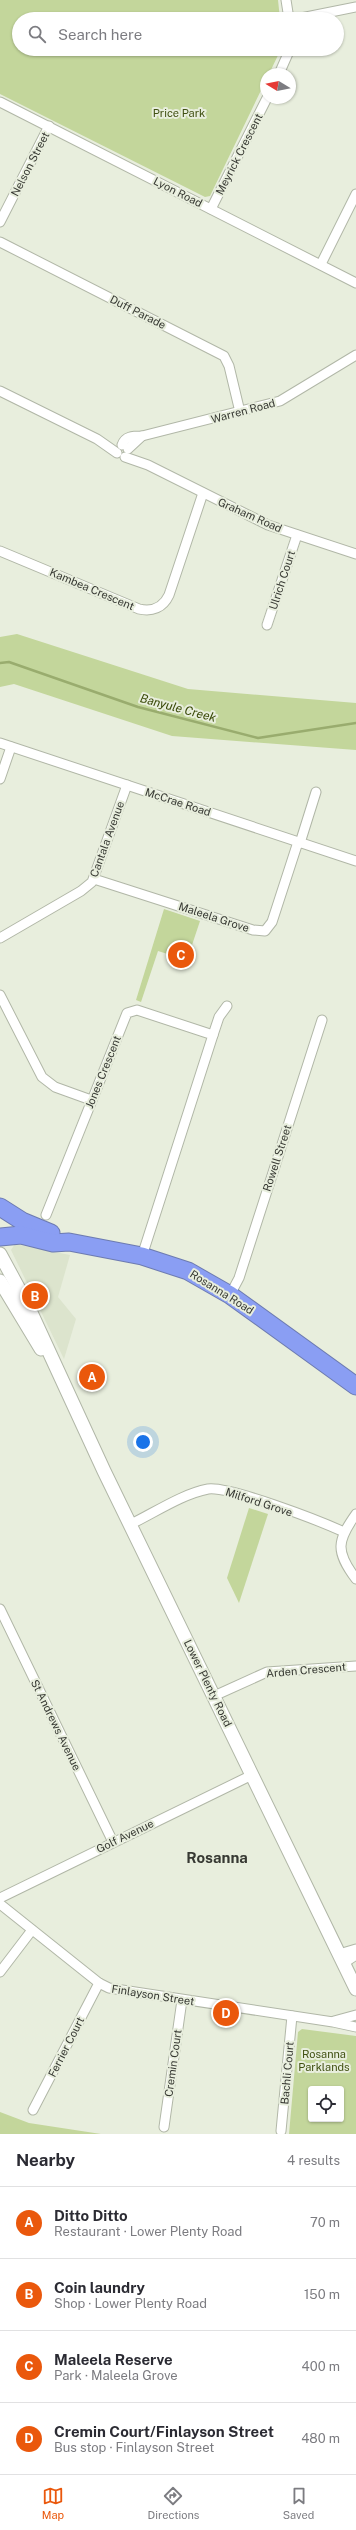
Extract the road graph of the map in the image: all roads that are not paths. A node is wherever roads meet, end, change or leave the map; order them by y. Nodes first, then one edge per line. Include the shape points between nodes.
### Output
1 (286, 0) edge
2 (356, 7) edge
3 (288, 12) edge
4 (331, 12) edge
5 (287, 56) edge
6 (282, 68) edge
7 (0, 102) edge
8 (264, 104) edge
9 (48, 126) junction
10 (356, 194) edge
11 (212, 209) junction
12 (0, 222) edge
13 (0, 242) edge
14 (321, 264) junction
15 (356, 283) edge
16 (356, 355) edge
17 (0, 390) edge
18 (240, 412) junction
19 (123, 450) junction
20 (203, 493) junction
21 (297, 535) junction
22 (0, 551) edge
23 (356, 554) edge
24 (267, 625) dead end
25 (0, 743) edge
26 (10, 747) junction
27 (0, 778) edge
28 (127, 785) junction
29 (316, 792) dead end
30 (299, 843) junction
31 (356, 861) edge
32 (94, 879) junction
33 (0, 938) edge
34 (0, 995) edge
35 (227, 1006) dead end
36 (322, 1020) dead end
37 (213, 1035) junction
38 (91, 1100) junction
39 (3, 1211) edge
40 (46, 1215) dead end
41 (0, 1237) edge
42 (69, 1242) junction
43 (0, 1254) edge
44 (142, 1256) junction
45 (0, 1281) edge
46 (230, 1295) junction
47 (60, 1377) junction
48 (356, 1386) edge
49 (356, 1514) edge
50 (130, 1524) junction
51 (344, 1532) junction
52 (356, 1578) edge
53 (0, 1609) edge
54 (356, 1666) edge
55 (214, 1696) junction
56 (252, 1775) junction
57 (113, 1842) junction
58 (0, 1898) edge
59 (0, 1904) edge
60 (32, 1930) junction
61 (356, 1949) edge
62 (356, 1955) edge
63 (341, 1958) junction
64 (0, 1972) edge
65 (99, 1984) junction
66 (356, 1989) edge
67 (182, 2000) junction
68 (356, 2015) edge
69 (292, 2016) junction
70 (333, 2022) junction
71 (356, 2027) edge
72 (33, 2110) dead end
73 (164, 2127) dead end
74 (281, 2131) dead end

1 - 3 street
2 - 4 street
5 - 6 street
7 - 9 street, Lyon Road
8 - 11 street, Meyrick Crescent
9 - 11 street, Lyon Road
9 - 12 street, Nelson Street
10 - 14 street
11 - 14 street, Lyon Road
13 - 18 street, Duff Parade via 224,356 229,366
14 - 15 street, Lyon Road
16 - 18 street, Warren Road via 280,401
17 - 19 street, Graham Road
18 - 19 street, Warren Road via 142,436
19 - 20 street, Graham Road
20 - 21 street, Graham Road via 257,520
20 - 22 street, Kambea Crescent via 169,595 164,603 155,609 139,609
21 - 23 street, Graham Road
21 - 24 street, Ulrich Court
25 - 26 street, McCrae Road
26 - 27 street
26 - 28 street, McCrae Road
28 - 30 street, McCrae Road
28 - 32 street, Cantala Avenue
29 - 30 street
30 - 31 street, McCrae Road
30 - 32 street, Maleela Grove via 272,922 265,931 254,930
32 - 33 street, Cantala Avenue via 81,891
34 - 38 street via 42,1077 55,1087
35 - 37 street via 219,1017
36 - 46 street, Rowell Street via 239,1278
37 - 38 street, Jones Crescent via 141,1011 130,1011 125,1017
37 - 44 street
38 - 40 street, Jones Crescent
39 - 42 highway, Rosanna Road
41 - 42 highway, Rosanna Road via 21,1235 53,1242
42 - 44 highway, Rosanna Road
43 - 47 main road, Lower Plenty Road via 27,1304
44 - 46 highway, Rosanna Road via 188,1271
45 - 47 main road, Lower Plenty Road via 32,1336
46 - 48 highway, Rosanna Road
47 - 50 main road, Lower Plenty Road
49 - 51 street
50 - 51 street, Milford Grove via 190,1495 214,1489 236,1493
50 - 55 main road, Lower Plenty Road
51 - 52 street via 340,1544 341,1556
53 - 57 street, St Andrews Avenue
54 - 55 street, Arden Crescent via 267,1672
55 - 56 main road, Lower Plenty Road
56 - 57 street, Golf Avenue
56 - 63 main road, Lower Plenty Road
57 - 58 street, Golf Avenue
59 - 60 street, Finlayson Street
60 - 64 street
60 - 65 street, Finlayson Street
61 - 63 street
62 - 63 street
63 - 66 main road, Lower Plenty Road
65 - 67 street, Finlayson Street via 113,1989
65 - 72 street, Ferrier Court
67 - 69 street, Finlayson Street
67 - 73 street, Cremin Court
68 - 70 street, Finlayson Street
69 - 70 street, Finlayson Street
69 - 74 street, Bachli Court
70 - 71 street, Finlayson Street

